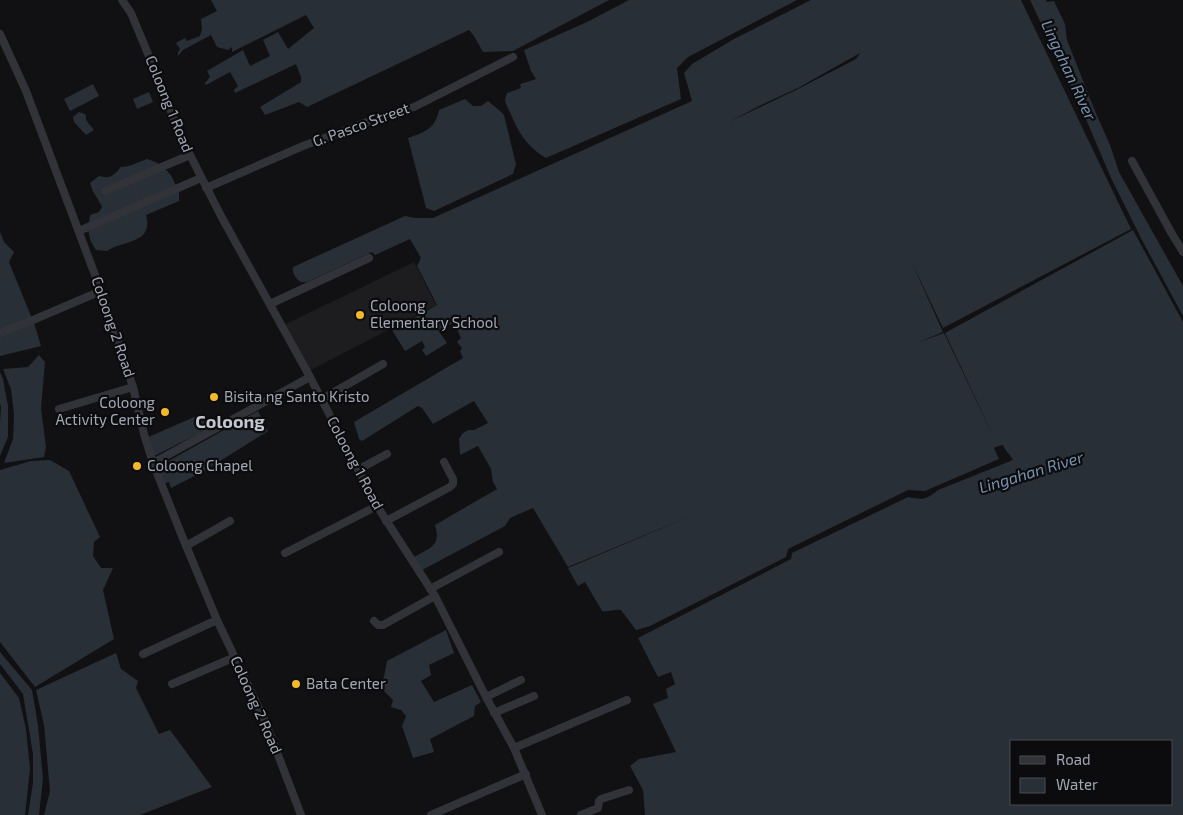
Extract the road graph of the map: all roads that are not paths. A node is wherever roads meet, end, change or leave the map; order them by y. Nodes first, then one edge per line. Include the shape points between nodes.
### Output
1 (122, 0) edge
2 (0, 34) edge
3 (514, 57) dead end
4 (190, 155) junction
5 (1132, 161) dead end
6 (201, 178) junction
7 (206, 188) junction
8 (105, 191) dead end
9 (78, 231) junction
10 (1183, 252) edge
11 (368, 258) dead end
12 (102, 291) junction
13 (270, 304) junction
14 (0, 333) edge
15 (383, 364) dead end
16 (310, 377) junction
17 (133, 387) junction
18 (322, 399) junction
19 (59, 409) dead end
20 (387, 454) dead end
21 (444, 462) dead end
22 (153, 463) junction
23 (359, 469) junction
24 (377, 506) junction
25 (230, 521) dead end
26 (386, 521) junction
27 (186, 546) junction
28 (499, 552) dead end
29 (285, 553) dead end
30 (433, 593) junction
31 (218, 620) junction
32 (374, 621) dead end
33 (144, 654) dead end
34 (235, 657) junction
35 (521, 680) dead end
36 (172, 684) dead end
37 (534, 696) dead end
38 (486, 697) junction
39 (627, 700) dead end
40 (494, 712) junction
41 (514, 748) junction
42 (526, 774) junction
43 (630, 790) dead end
44 (301, 815) edge
45 (431, 815) edge
46 (542, 815) edge
47 (581, 815) edge

1 - 4 street, Coloong 1 Road
2 - 9 street, Coloong 2 Road via 26,91
3 - 7 street, G. Pasco Street via 414,107 303,146
4 - 6 street, Coloong 1 Road
4 - 8 street
5 - 10 street
6 - 7 street, Coloong 1 Road
6 - 9 street
7 - 13 street, Coloong 1 Road
9 - 12 street, Coloong 2 Road
11 - 13 street
12 - 14 street
12 - 17 street, Coloong 2 Road
13 - 16 street, Coloong 1 Road
15 - 18 street
16 - 18 street, Coloong 1 Road
16 - 22 street
17 - 19 street
17 - 22 street, Coloong 2 Road
18 - 23 street, Coloong 1 Road
20 - 23 street
21 - 26 street via 453,484
22 - 27 street, Coloong 2 Road
23 - 24 street, Coloong 1 Road
24 - 26 street, Coloong 1 Road
24 - 29 street
25 - 27 street
26 - 30 street, Coloong 1 Road
27 - 31 street, Coloong 2 Road
28 - 30 street
30 - 32 street via 383,625
30 - 38 street, Coloong 1 Road
31 - 33 street
31 - 34 street, Coloong 2 Road
34 - 36 street
34 - 44 street, Coloong 2 Road via 265,721
35 - 38 street
37 - 40 street
38 - 40 street, Coloong 1 Road
39 - 41 street
40 - 41 street, Coloong 1 Road
41 - 42 street, Coloong 1 Road
42 - 45 street
42 - 46 street, Coloong 1 Road
43 - 47 street via 601,799 598,808

